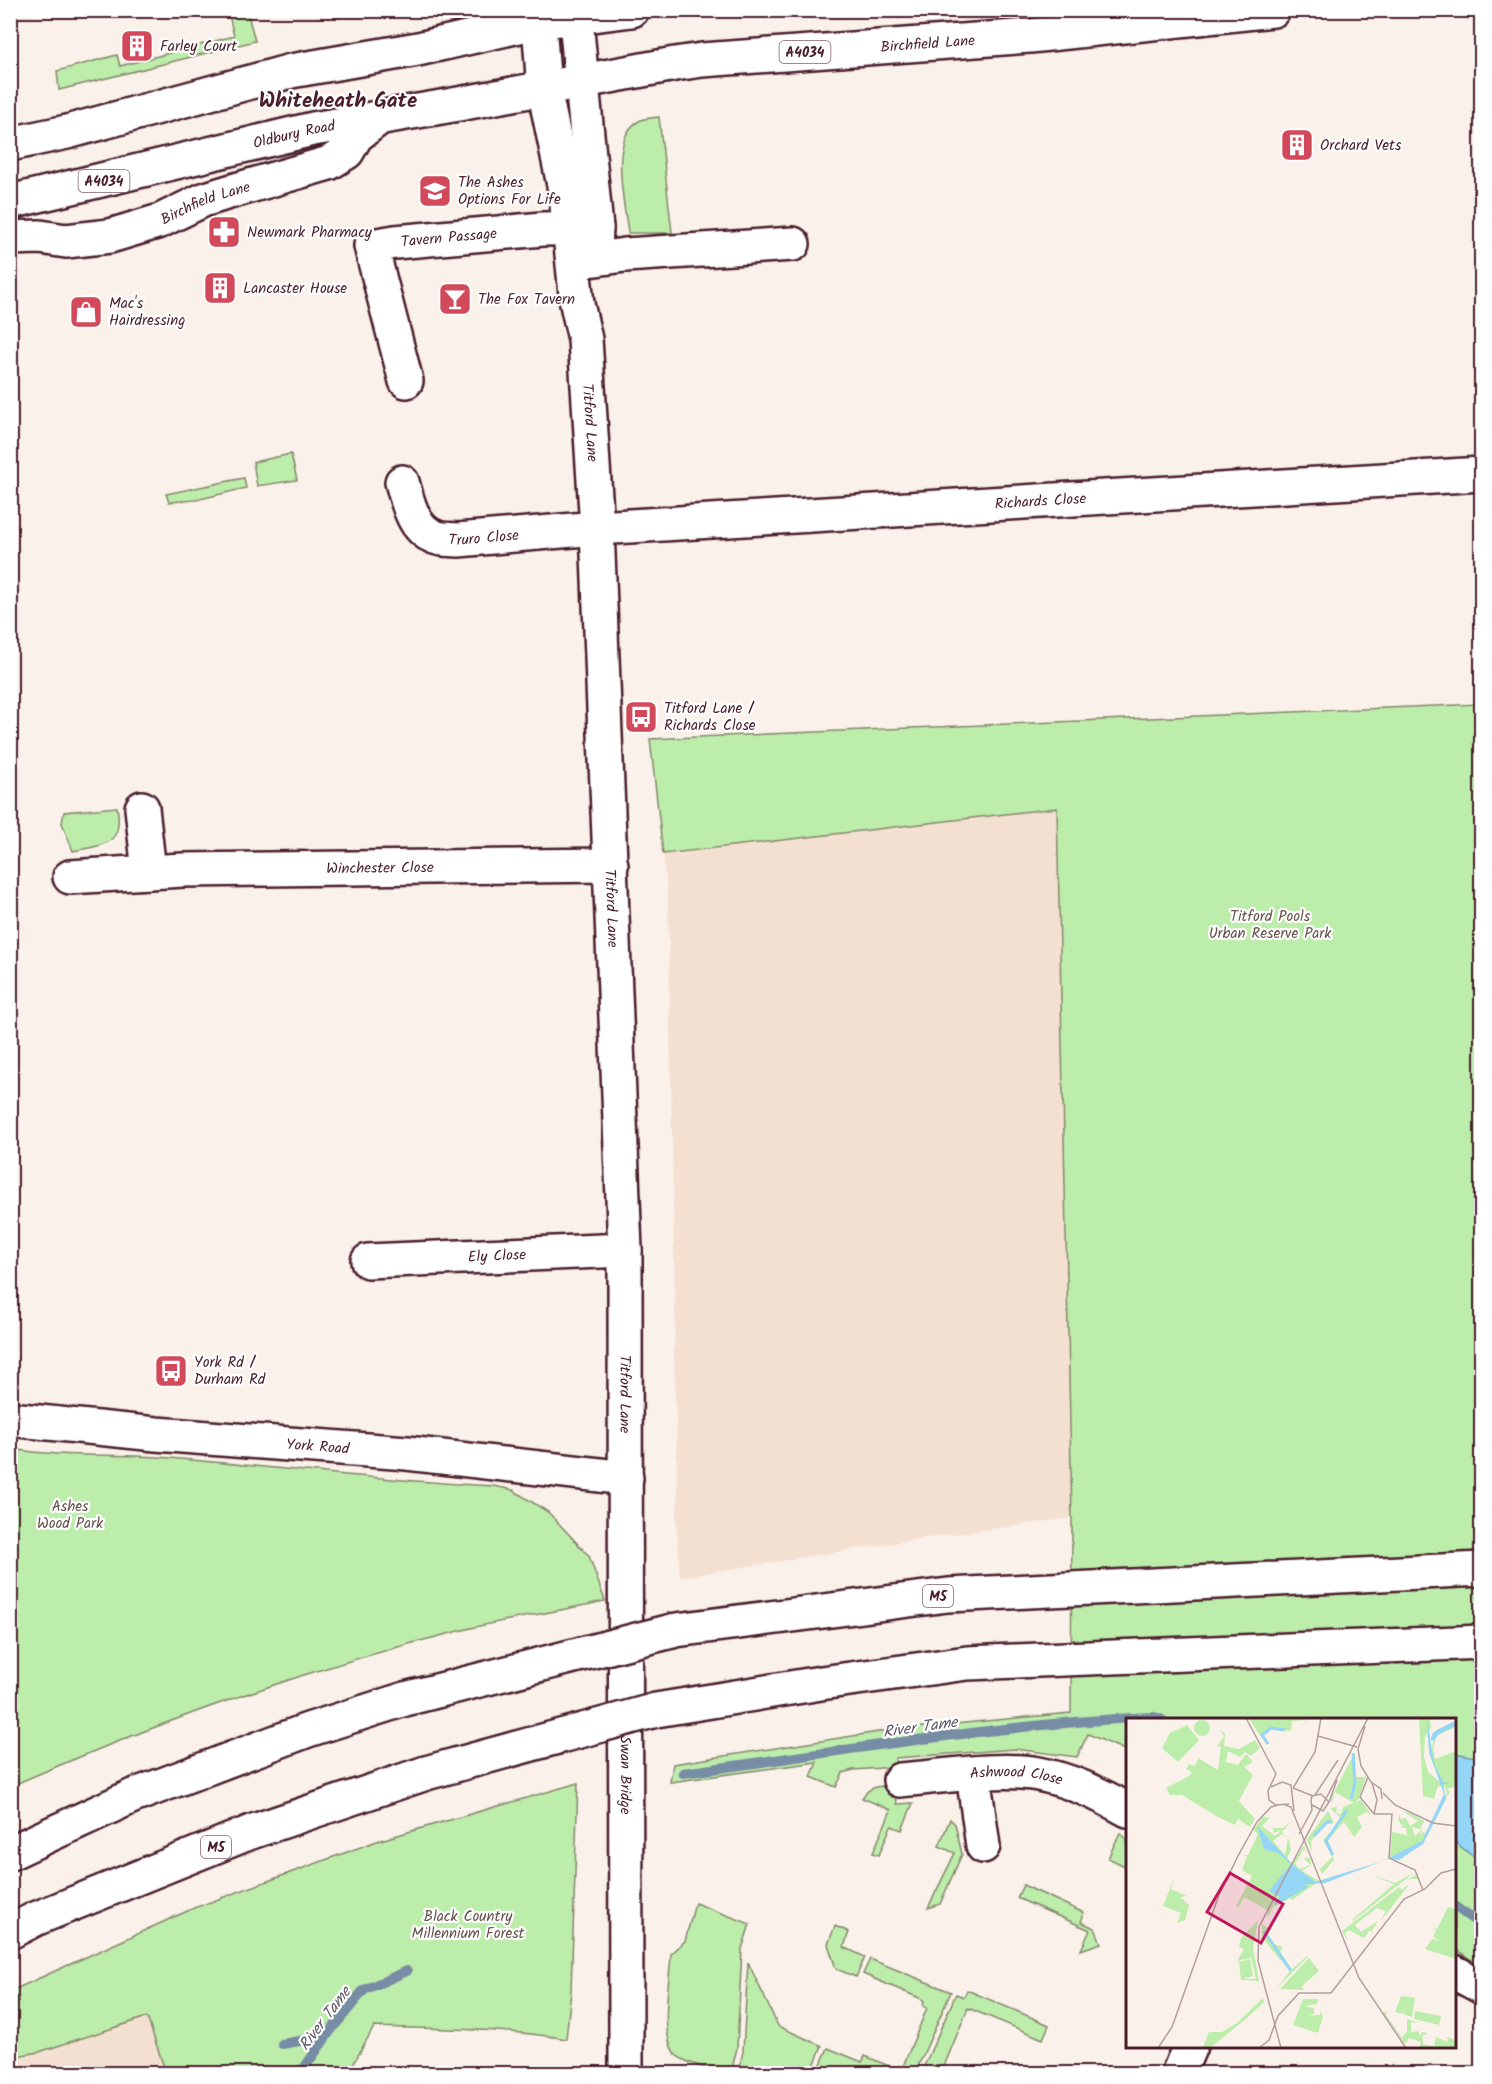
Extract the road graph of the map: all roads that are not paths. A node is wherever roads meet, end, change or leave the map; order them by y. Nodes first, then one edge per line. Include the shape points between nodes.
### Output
1 (632, 10) edge
2 (1273, 10) edge
3 (575, 14) edge
4 (537, 16) edge
5 (583, 82) junction
6 (544, 89) junction
7 (382, 116) junction
8 (10, 144) edge
9 (10, 202) edge
10 (582, 229) junction
11 (10, 238) edge
12 (793, 244) dead end
13 (584, 262) junction
14 (406, 381) dead end
15 (1482, 474) edge
16 (402, 482) dead end
17 (597, 528) junction
18 (142, 808) dead end
19 (611, 865) junction
20 (149, 872) junction
21 (70, 877) dead end
22 (625, 1250) junction
23 (368, 1261) dead end
24 (10, 1419) edge
25 (626, 1478) junction
26 (1482, 1569) edge
27 (1482, 1642) edge
28 (973, 1774) junction
29 (900, 1780) dead end
30 (1126, 1809) edge
31 (983, 1846) dead end
32 (10, 1853) edge
33 (10, 1932) edge
34 (1456, 1973) edge
35 (1482, 1987) edge
36 (1189, 2048) edge
37 (626, 2073) edge
38 (1178, 2073) edge

1 - 3 main road
2 - 5 main road, Birchfield Lane / A4034 via 1030,36 702,60
3 - 4 main road
3 - 5 main road, Titford Lane
4 - 6 main road, Titford Lane
4 - 8 main road via 418,49 291,71
5 - 6 main road, Oldbury Road / A4034
5 - 10 main road, Titford Lane
6 - 7 main road, Oldbury Road / A4034
6 - 10 main road, Titford Lane via 566,195
7 - 9 main road, Oldbury Road / A4034
7 - 11 main road, Birchfield Lane via 356,136 347,152 329,163 203,200 139,229 66,241
10 - 13 main road, Titford Lane
10 - 14 main road, Tavern Passage via 543,229 370,246
12 - 13 main road via 625,255
13 - 17 main road, Titford Lane
15 - 17 main road, Richards Close
16 - 17 main road, Truro Close via 411,513 422,529 436,538 458,540
17 - 19 main road, Titford Lane
18 - 20 main road
19 - 20 main road, Winchester Close
19 - 22 main road, Titford Lane
20 - 21 main road, Winchester Close
22 - 23 main road, Ely Close
22 - 25 main road, Titford Lane
24 - 25 main road, York Road via 407,1454
25 - 37 main road, Swan Bridge
26 - 32 main road, M5, bridge via 948,1595 676,1630 405,1699 308,1730 133,1796
27 - 33 main road, M5, bridge via 966,1663 656,1710 426,1773 251,1832
28 - 29 main road, Ashwood Close
28 - 30 main road, Ashwood Close via 1047,1776 1076,1784
28 - 31 main road
34 - 35 main road
36 - 38 main road

